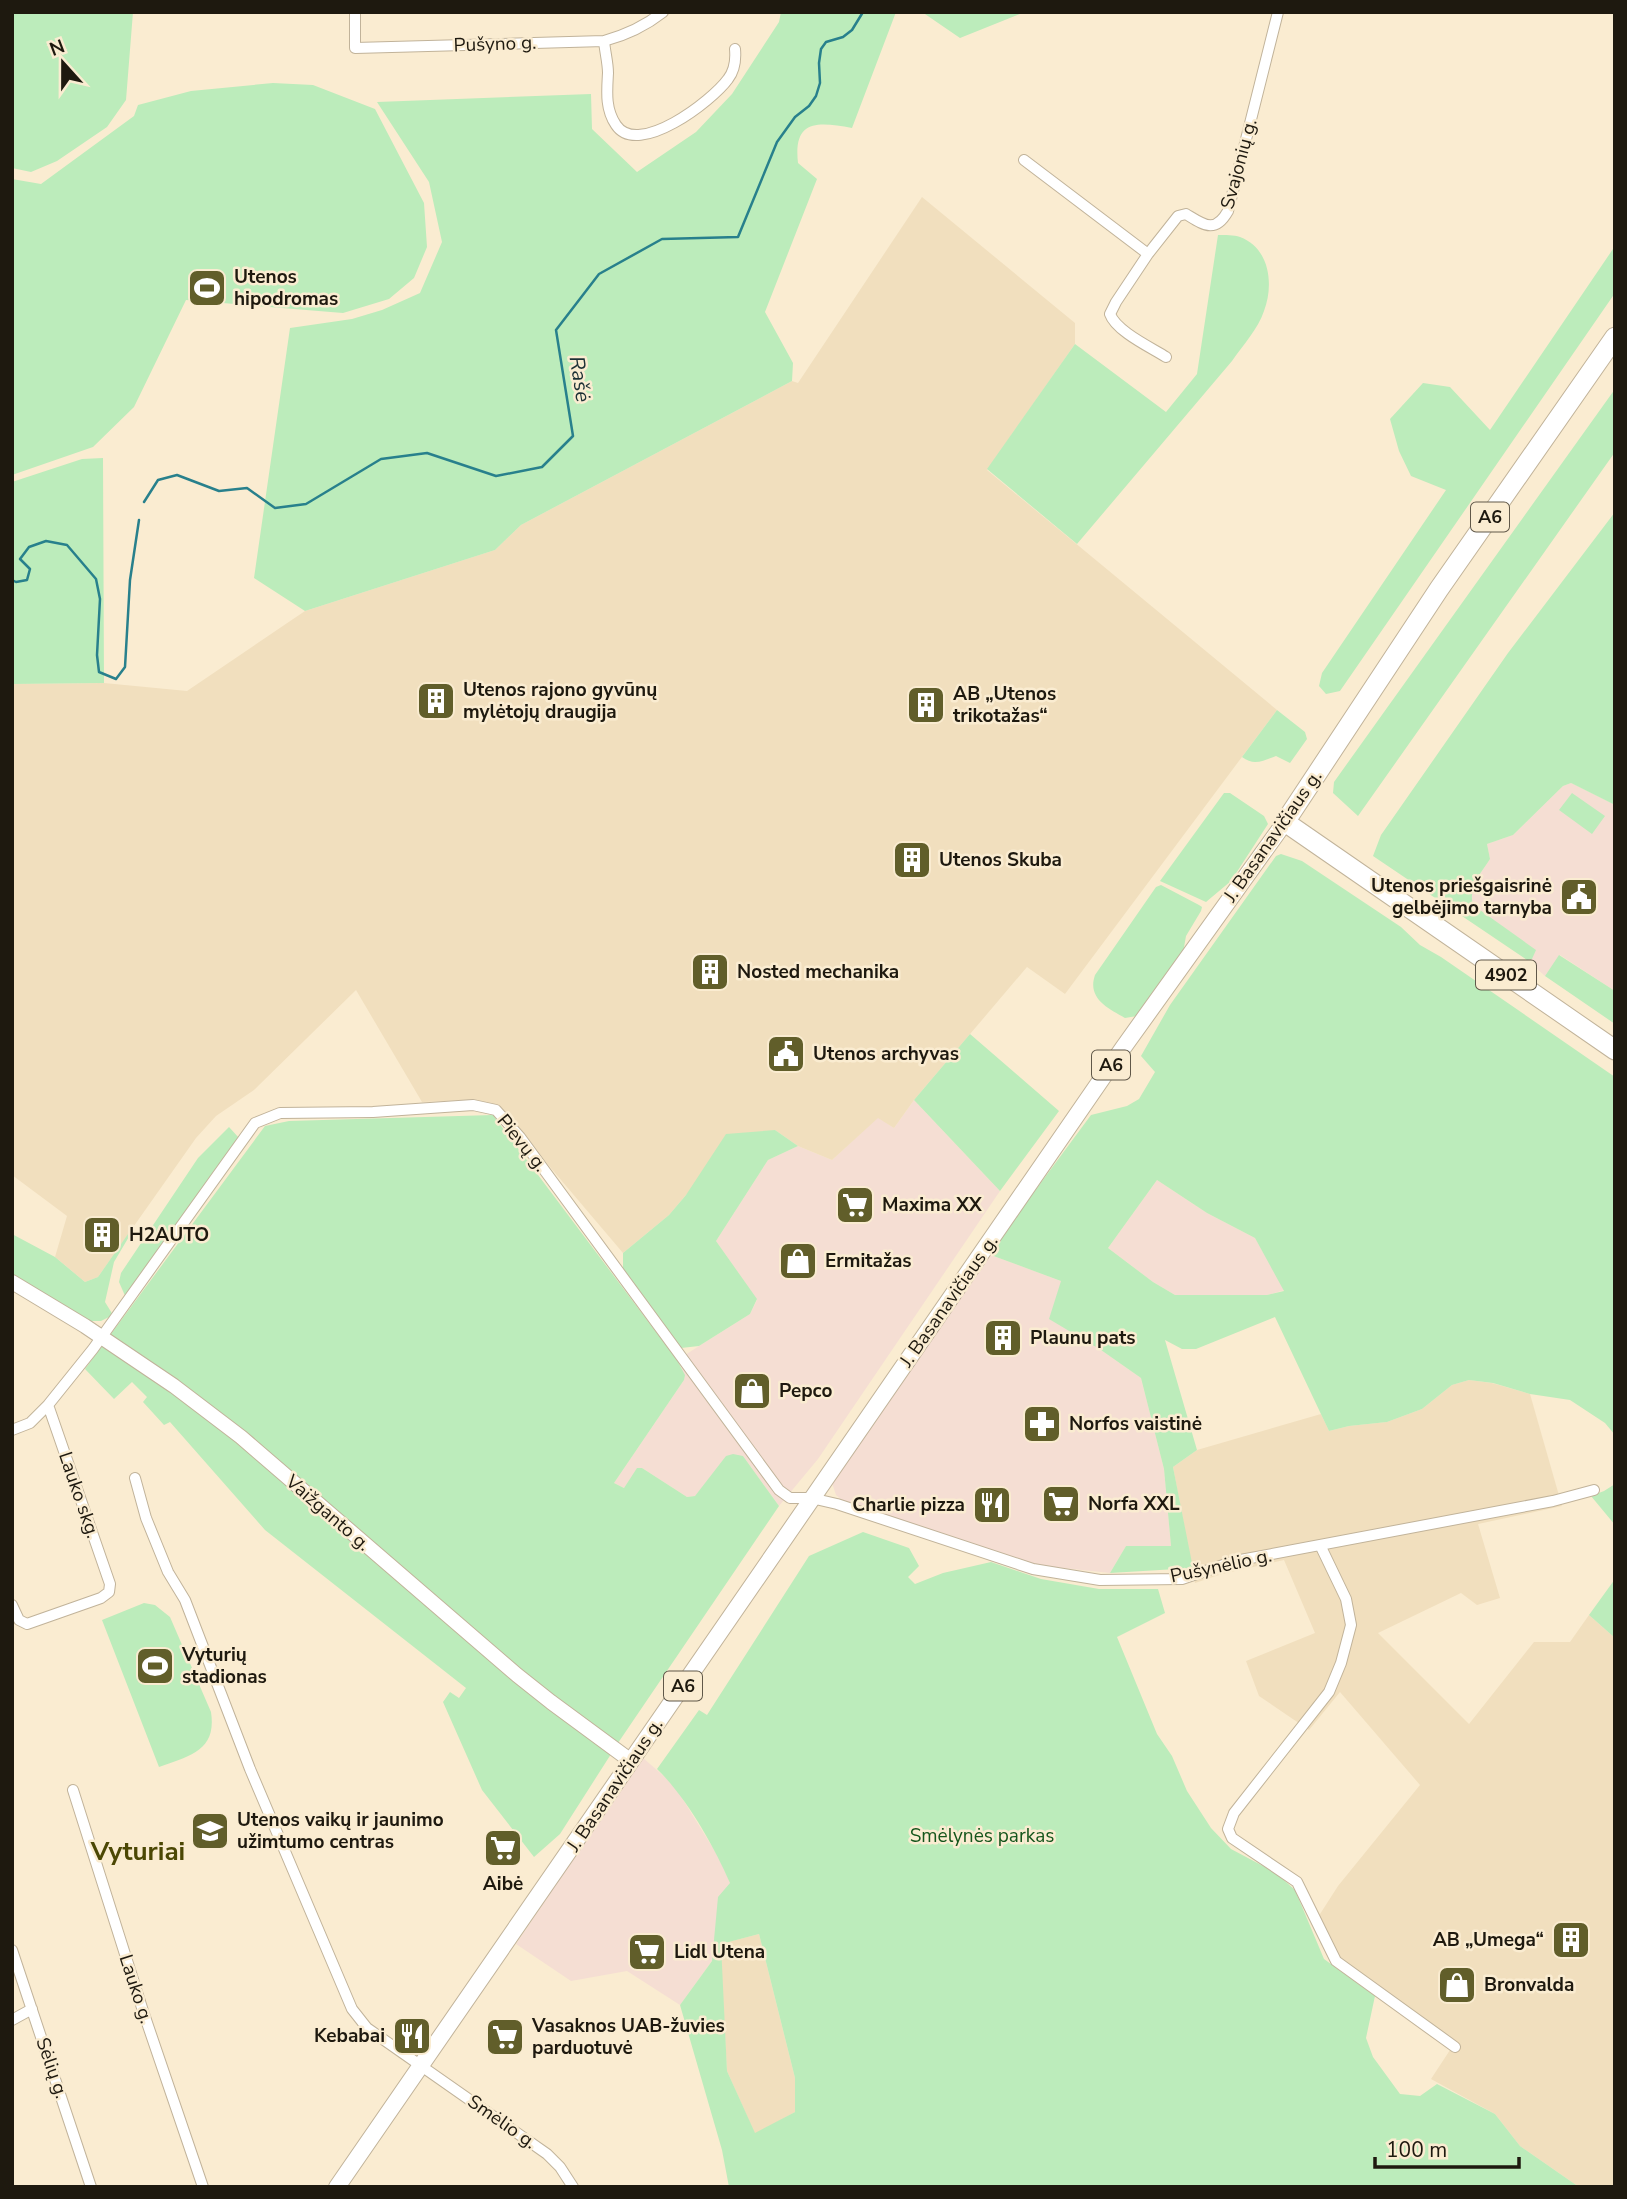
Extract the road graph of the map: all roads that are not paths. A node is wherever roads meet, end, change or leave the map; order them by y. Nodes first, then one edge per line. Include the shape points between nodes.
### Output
1 (355, 12) edge
2 (663, 12) edge
3 (1278, 12) edge
4 (604, 41) junction
5 (735, 49) dead end
6 (1024, 160) dead end
7 (1148, 254) junction
8 (1615, 337) edge
9 (1166, 357) dead end
10 (1284, 822) junction
11 (1615, 1050) edge
12 (12, 1282) edge
13 (102, 1338) junction
14 (48, 1405) junction
15 (12, 1430) edge
16 (135, 1478) dead end
17 (1594, 1490) dead end
18 (811, 1498) junction
19 (1321, 1546) junction
20 (12, 1605) edge
21 (631, 1761) junction
22 (73, 1790) dead end
23 (12, 1950) edge
24 (33, 2009) junction
25 (12, 2020) edge
26 (1455, 2047) dead end
27 (422, 2066) junction
28 (344, 2184) edge
29 (92, 2187) edge
30 (203, 2187) edge
31 (573, 2187) edge

1 - 4 street, Pušyno g. via 355,48
2 - 4 street, Pušyno g. via 624,36
3 - 7 street, Svajonių g. via 1228,211 1213,226 1186,214 1178,216
4 - 5 street via 610,115 623,133 635,136 674,124 706,102 729,78
6 - 7 street
7 - 9 street, Svajonių g. via 1110,314 1120,327
8 - 10 highway, J. Basanavičiaus g. / A6
10 - 11 highway, 4902
10 - 18 main road, J. Basanavičiaus g. / A6
12 - 13 main road, Vaižganto g.
13 - 14 street, Pievų g.
13 - 18 street, Pievų g. via 255,1123 280,1113 473,1105 496,1110 779,1490 790,1498
13 - 21 main road, Vaižganto g. via 241,1437 517,1675
14 - 15 street, Pievų g. via 30,1423
14 - 20 street, Lauko skg. via 109,1592 27,1624 19,1620
16 - 27 street, Smėlio g. via 168,1572 185,1600 250,1769 352,2010 368,2028
17 - 19 street, Pušynėlio g.
18 - 19 street, Pušynėlio g. via 1033,1569 1100,1580 1182,1579 1236,1562
18 - 21 main road, J. Basanavičiaus g. / A6
19 - 26 street via 1346,1599 1351,1625 1340,1663 1329,1692 1234,1813 1228,1829 1233,1838 1297,1882 1336,1961
21 - 27 main road, J. Basanavičiaus g. / A6
22 - 30 street, Lauko g.
23 - 24 street, Sėlių g.
24 - 25 street
24 - 29 street, Sėlių g.
27 - 28 main road, J. Basanavičiaus g. / A6
27 - 31 street, Smėlio g. via 547,2154

